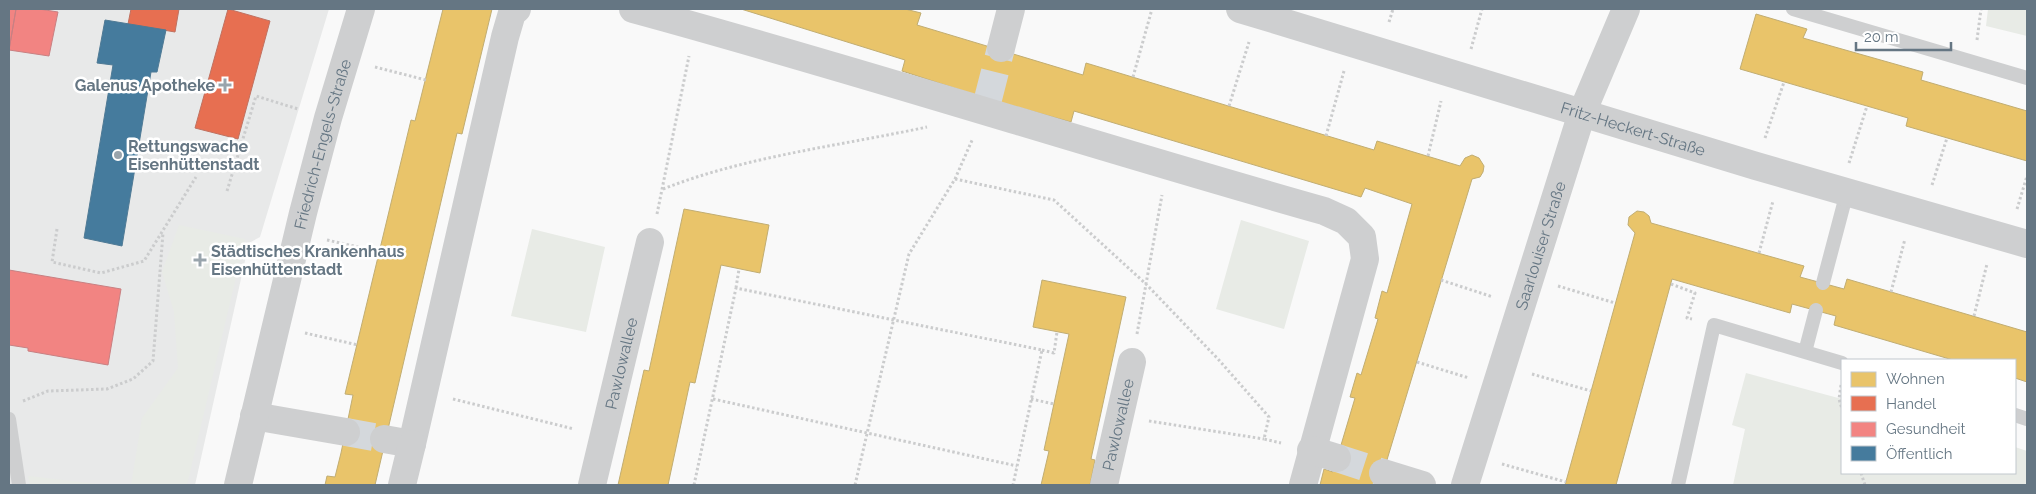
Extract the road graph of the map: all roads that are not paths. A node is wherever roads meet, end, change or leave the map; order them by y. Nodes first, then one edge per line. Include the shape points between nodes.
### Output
1 (361, 9) edge
2 (517, 9) edge
3 (633, 9) edge
4 (1011, 9) edge
5 (1626, 9) edge
6 (1793, 9) edge
7 (1249, 12) edge
8 (1001, 48) tunnel mouth
9 (2027, 78) edge
10 (1582, 113) junction
11 (1844, 191) junction
12 (650, 242) road end
13 (2027, 244) edge
14 (1823, 283) dead end
15 (1816, 310) dead end
16 (1805, 352) junction
17 (1132, 362) road end
18 (1841, 363) edge
19 (254, 416) junction
20 (9, 419) edge
21 (346, 432) tunnel mouth
22 (384, 439) tunnel mouth
23 (412, 444) junction
24 (1311, 450) junction
25 (1337, 458) tunnel mouth
26 (1383, 473) tunnel mouth
27 (18, 485) edge
28 (238, 485) edge
29 (402, 485) edge
30 (592, 485) edge
31 (1104, 485) edge
32 (1303, 485) edge
33 (1422, 485) edge
34 (1465, 485) edge
35 (1678, 485) edge

1 - 19 street, Friedrich-Engels-Straße via 297,234
2 - 23 street via 512,13 505,37
3 - 24 street via 986,105 1158,164 1346,220 1362,237 1365,259
4 - 8 street
5 - 10 street, Saarlouiser Straße
6 - 9 lane
7 - 10 street, Fritz-Heckert-Straße
10 - 11 street, Fritz-Heckert-Straße
10 - 34 street, Saarlouiser Straße
11 - 13 street, Fritz-Heckert-Straße
11 - 14 lane
12 - 30 street, Pawlowallee
15 - 16 lane
16 - 18 lane
16 - 35 lane via 1714,325
17 - 31 street, Pawlowallee
19 - 21 street
19 - 28 street, Friedrich-Engels-Straße
20 - 27 lane
22 - 23 street
23 - 29 street
24 - 25 street
24 - 32 street
26 - 33 street

